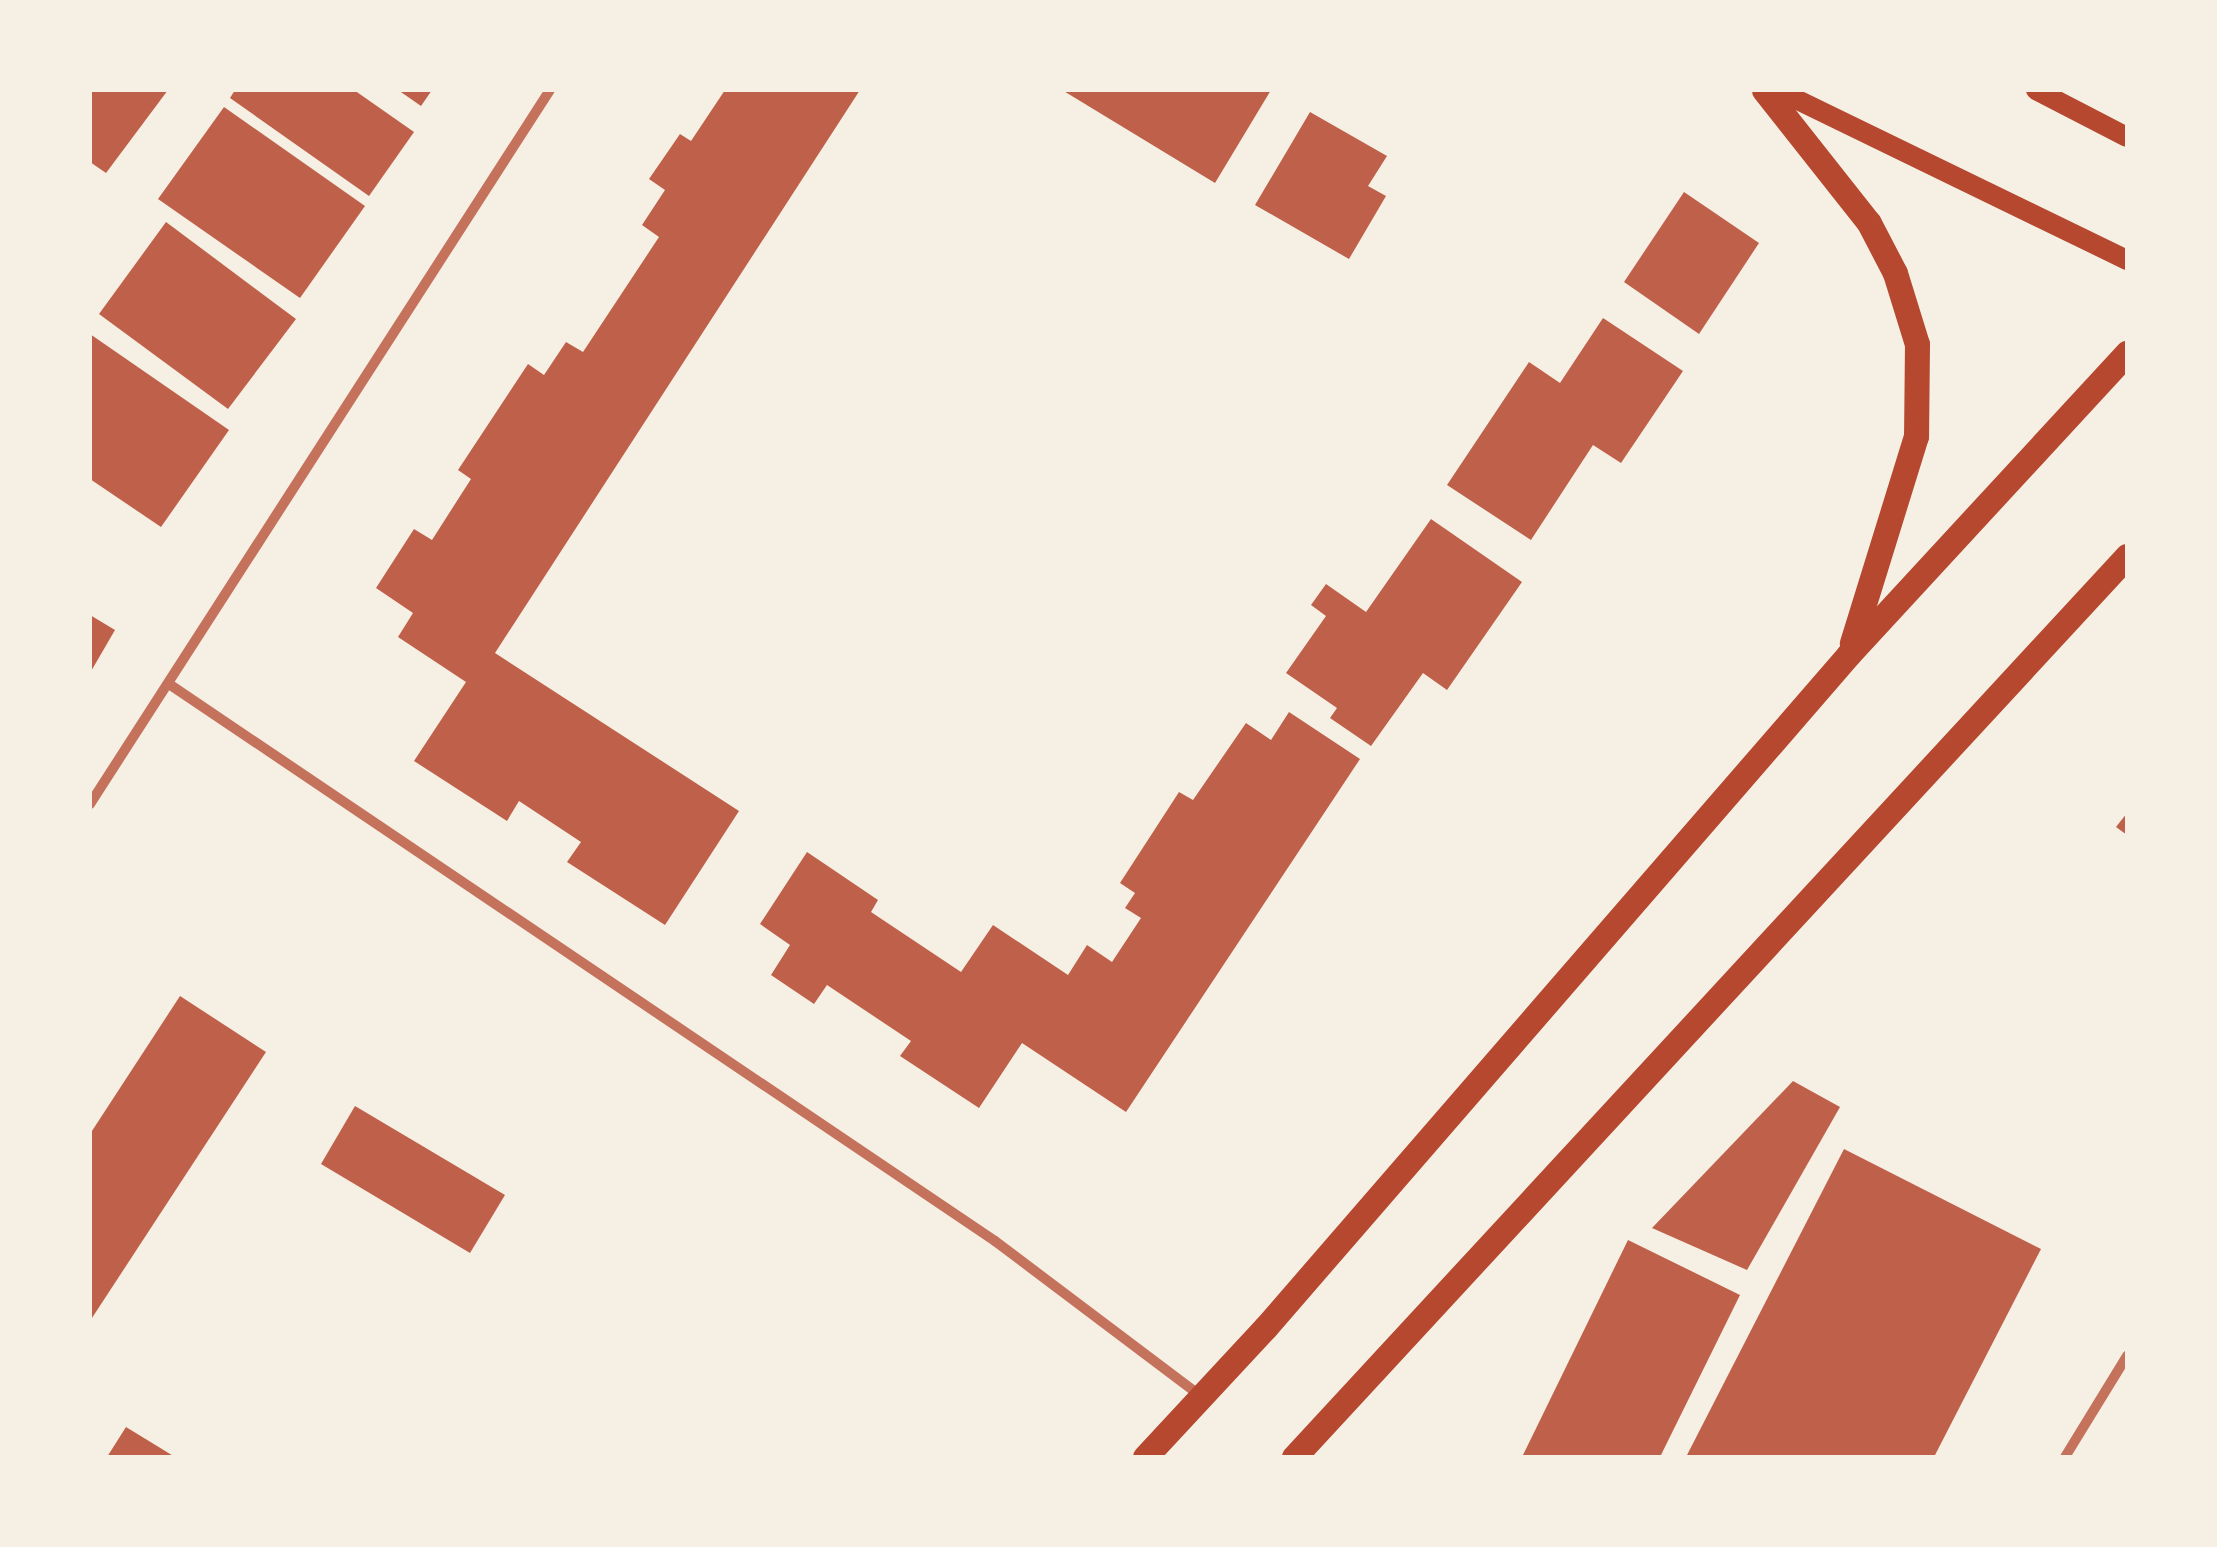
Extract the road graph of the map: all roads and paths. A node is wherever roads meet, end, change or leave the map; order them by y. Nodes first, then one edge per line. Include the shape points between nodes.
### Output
1 (550, 90) edge
2 (1764, 90) edge
3 (1777, 90) edge
4 (2036, 90) edge
5 (2127, 137) edge
6 (2127, 260) edge
7 (2127, 353) edge
8 (2127, 556) edge
9 (2127, 582) edge
10 (2088, 604) junction
11 (1848, 654) junction
12 (169, 684) junction
13 (91, 800) edge
14 (2127, 1356) edge
15 (1201, 1396) junction
16 (1145, 1457) edge
17 (1294, 1457) edge
18 (2065, 1457) edge

1 - 12 street
2 - 11 main road via 1869,223 1895,274 1917,344 1916,436
3 - 6 main road
4 - 5 main road
7 - 11 main road
8 - 10 main road
9 - 10 main road
10 - 17 main road
11 - 15 main road
12 - 13 street
12 - 15 street via 996,1241
14 - 18 street
15 - 16 main road

